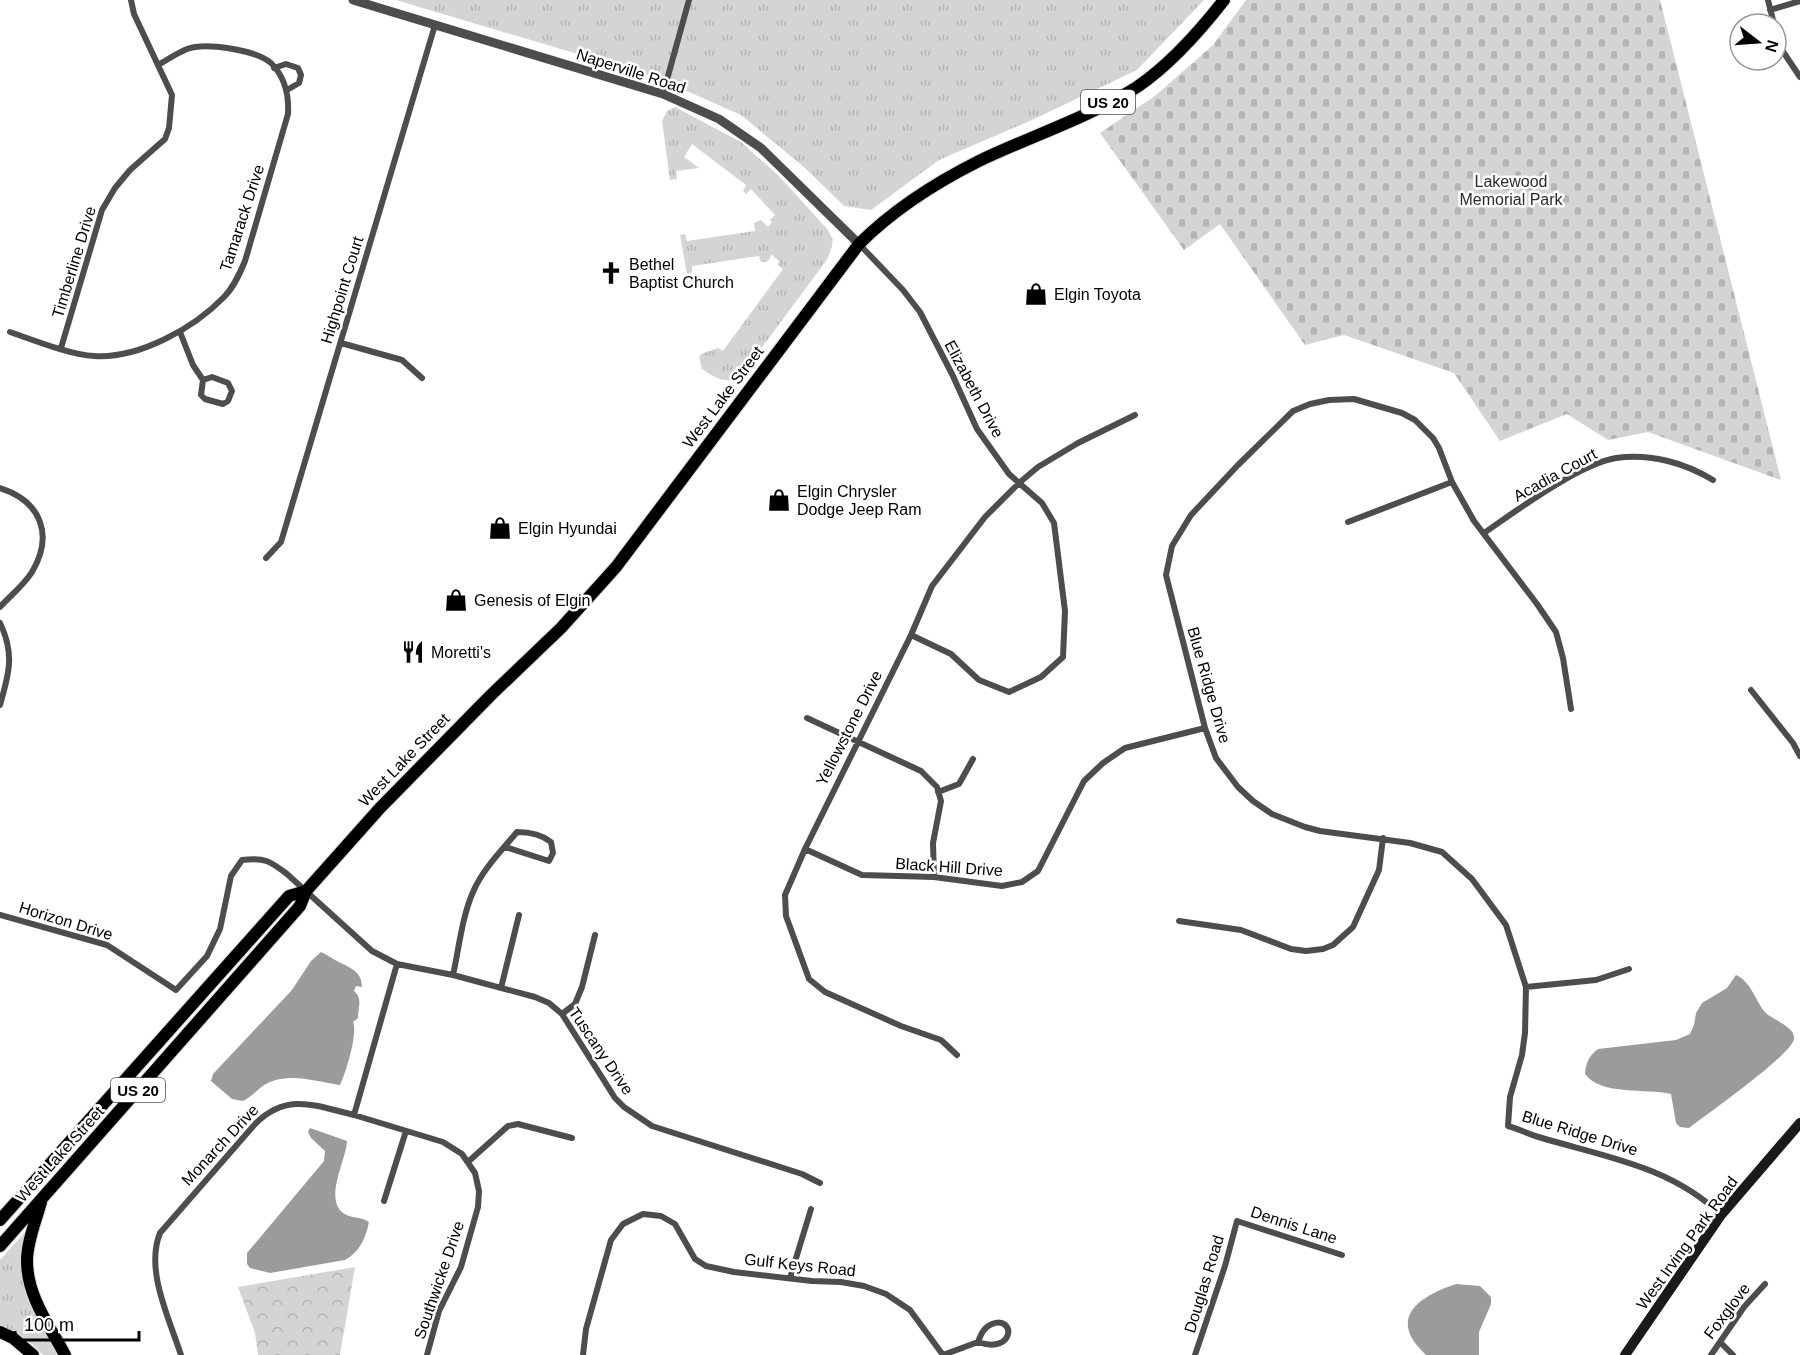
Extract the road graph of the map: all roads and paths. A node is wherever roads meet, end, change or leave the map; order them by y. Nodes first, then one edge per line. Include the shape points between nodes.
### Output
1 (131, 0) edge
2 (353, 0) edge
3 (690, 0) edge
4 (1224, 0) edge
5 (1768, 0) edge
6 (1800, 1) edge
7 (1770, 10) joint
8 (435, 25) junction
9 (1788, 59) edge
10 (158, 65) junction
11 (274, 68) junction
12 (1800, 77) edge
13 (287, 90) junction
14 (663, 94) junction
15 (859, 244) junction
16 (180, 332) junction
17 (10, 333) dead end
18 (340, 343) junction
19 (61, 348) junction
20 (422, 378) dead end
21 (203, 380) junction
22 (1135, 416) dead end
23 (1713, 480) dead end
24 (1452, 482) junction
25 (1019, 483) junction
26 (0, 488) edge
27 (1348, 522) dead end
28 (1484, 533) junction
29 (266, 558) dead end
30 (0, 607) edge
31 (0, 623) edge
32 (911, 635) junction
33 (1751, 690) dead end
34 (0, 705) edge
35 (1571, 709) dead end
36 (807, 718) dead end
37 (1205, 728) junction
38 (857, 742) junction
39 (1800, 756) edge
40 (973, 759) dead end
41 (938, 792) junction
42 (1383, 838) junction
43 (505, 847) junction
44 (805, 849) junction
45 (934, 877) junction
46 (306, 891) junction
47 (0, 915) edge
48 (519, 915) dead end
49 (1179, 921) dead end
50 (595, 935) dead end
51 (397, 964) junction
52 (1629, 969) dead end
53 (453, 975) junction
54 (1526, 987) junction
55 (501, 988) junction
56 (562, 1014) junction
57 (957, 1055) dead end
58 (354, 1116) junction
59 (1800, 1123) edge
60 (406, 1131) junction
61 (572, 1138) dead end
62 (469, 1161) junction
63 (820, 1184) dead end
64 (41, 1200) junction
65 (384, 1201) dead end
66 (811, 1209) dead end
67 (1721, 1215) junction
68 (0, 1220) edge
69 (1237, 1221) joint
70 (0, 1246) edge
71 (1342, 1255) dead end
72 (790, 1278) junction
73 (1765, 1284) dead end
74 (0, 1332) edge
75 (978, 1342) junction
76 (1720, 1342) junction
77 (1001, 1351) dead end
78 (993, 1352) dead end
79 (33, 1355) edge
80 (65, 1355) edge
81 (181, 1355) edge
82 (427, 1355) edge
83 (584, 1355) edge
84 (943, 1355) edge
85 (1195, 1355) edge
86 (1624, 1355) edge
87 (1711, 1355) edge
88 (1733, 1355) edge

1 - 10 street, Timberline Drive
2 - 8 street, Naperville Road
3 - 14 street
4 - 15 highway, West Lake Street / US 20 via 1188,44 1137,87 937,184 910,200
5 - 7 street
6 - 7 street
8 - 14 street, Naperville Road
8 - 18 street, Highpoint Court
9 - 12 street
10 - 11 street, Tamarack Drive via 187,49 206,46 232,48 270,62
10 - 19 street, Timberline Drive via 172,95 169,128 165,139 130,170 102,210
11 - 13 street
11 - 13 street, Tamarack Drive via 286,64 298,68 299,83
13 - 16 street, Tamarack Drive via 288,114 238,277 225,296
14 - 15 street, Naperville Road via 719,119 761,148
15 - 25 street, Elizabeth Drive via 920,312 976,429
15 - 46 highway, West Lake Street / US 20 via 616,567 561,628 380,808
16 - 19 street, Tamarack Drive via 128,354 92,357
16 - 21 street
17 - 19 street, Tamarack Drive
18 - 20 street via 402,360
18 - 29 street, Highpoint Court via 281,542
21 - 21 street via 201,395 205,399 223,404 228,401 232,391 228,383 212,377
22 - 25 street, Yellowstone Drive via 1078,443
23 - 28 street, Acadia Court via 1694,468 1644,456 1615,458 1589,467
24 - 27 street
24 - 28 street, Blue Ridge Drive
24 - 37 street, Blue Ridge Drive via 1439,448 1426,429 1402,413 1354,399 1329,400 1293,411 1238,465 1191,515 1172,546 1166,575
25 - 32 street, Yellowstone Drive via 985,517 932,586
25 - 32 street, Elizabeth Drive via 1042,503 1054,522 1065,611 1063,657 1041,676 1008,692 979,680 951,654
26 - 30 street via 29,503 41,522 43,548 31,573
28 - 35 street, Blue Ridge Drive via 1556,632
31 - 34 street via 10,652
32 - 38 street, Yellowstone Drive
33 - 39 street
36 - 38 street
37 - 42 street, Blue Ridge Drive via 1216,758 1230,777 1272,814 1320,831
37 - 45 street, Black Hill Drive via 1125,748 1104,763 1084,781 1038,871 1022,882 1002,886
38 - 41 street via 921,771
38 - 44 street, Yellowstone Drive
40 - 41 street via 959,784
41 - 45 street via 941,801 933,843
42 - 49 street via 1379,870 1353,927 1333,945 1306,951 1292,949 1241,930
42 - 54 street, Blue Ridge Drive via 1442,852 1472,879 1506,925
43 - 43 street via 518,832 529,832 551,842 553,853 549,861
43 - 53 street via 472,892
44 - 45 street, Black Hill Drive via 862,875
44 - 57 street, Yellowstone Drive via 785,895 786,916 809,979 825,992 940,1040
46 - 47 street, Horizon Drive via 275,865 260,858 242,860 231,876 220,929 207,956 176,990 107,945
46 - 51 street, Tuscany Drive via 372,951
46 - 64 highway, West Lake Street / US 20 via 300,906
46 - 68 highway, West Lake Street / US 20 via 289,896
48 - 55 street
50 - 56 street via 575,1004
51 - 53 street, Tuscany Drive
51 - 58 street
52 - 54 street via 1596,980
53 - 55 street, Tuscany Drive
54 - 67 street, Blue Ridge Drive via 1525,1033 1510,1097 1508,1126 1638,1165 1670,1179
55 - 56 street, Tuscany Drive via 536,997
56 - 63 street, Tuscany Drive via 615,1098 636,1117 652,1126 802,1174
58 - 60 street
58 - 81 street, Monarch Drive via 299,1103 273,1109 256,1123 160,1233 154,1270
59 - 67 main road, West Irving Park Road
60 - 62 street via 449,1145
60 - 65 street
61 - 62 street via 518,1124 508,1126
62 - 82 street, Southwicke Drive via 478,1183 478,1207 461,1267 439,1311
64 - 70 highway, West Lake Street / US 20
64 - 80 highway via 30,1241 28,1275 40,1311
66 - 72 street
67 - 86 main road, West Irving Park Road
69 - 71 street, Dennis Lane
69 - 85 street, Douglas Road
72 - 83 street, Gulf Keys Road via 706,1266 695,1259 675,1224 661,1216 643,1214 623,1224 611,1240 586,1329
72 - 84 street, Gulf Keys Road via 853,1284 886,1294 910,1310
73 - 76 street, Foxglove
74 - 79 highway
75 - 77 street via 991,1324 1004,1325 1009,1338
75 - 78 street
75 - 84 street
76 - 87 street, Foxglove
76 - 88 street

